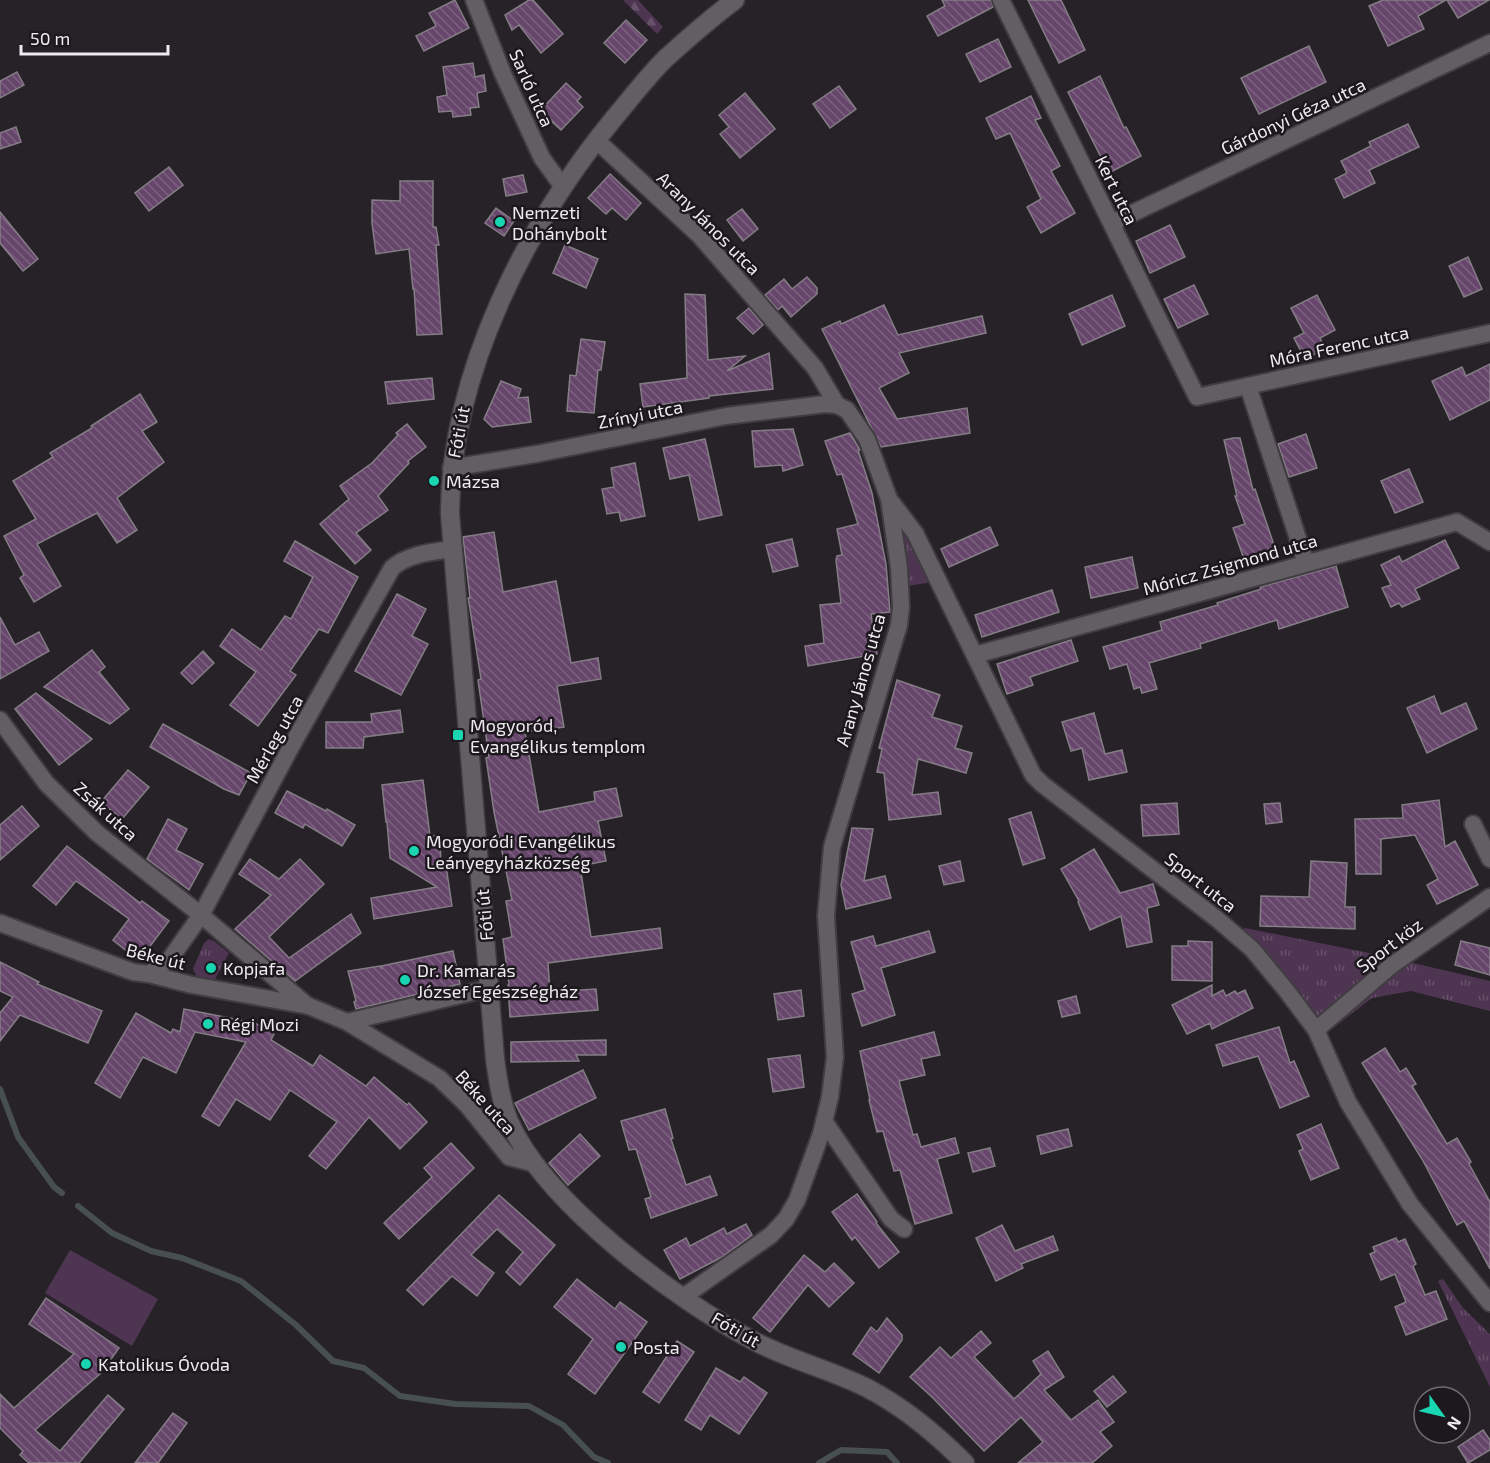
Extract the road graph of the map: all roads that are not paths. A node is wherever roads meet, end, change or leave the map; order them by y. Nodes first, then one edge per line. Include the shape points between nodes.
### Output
1 (474, 0) edge
2 (735, 0) edge
3 (1001, 0) edge
4 (1490, 43) edge
5 (596, 140) junction
6 (563, 187) junction
7 (1112, 223) junction
8 (1490, 333) edge
9 (1248, 386) junction
10 (1197, 397) joint
11 (837, 405) junction
12 (451, 468) junction
13 (889, 499) junction
14 (1490, 542) edge
15 (452, 549) junction
16 (1306, 563) junction
17 (975, 655) junction
18 (0, 720) edge
19 (1473, 824) dead end
20 (1490, 859) edge
21 (1490, 897) edge
22 (201, 915) junction
23 (0, 923) edge
24 (149, 974) junction
25 (490, 988) junction
26 (309, 1006) junction
27 (347, 1022) junction
28 (1316, 1030) junction
29 (824, 1121) junction
30 (536, 1164) junction
31 (904, 1229) dead end
32 (683, 1298) junction
33 (1490, 1303) edge
34 (965, 1463) edge

1 - 6 street, Sarló utca via 542,158
2 - 5 main road, Fóti út via 664,60
3 - 7 street, Kert utca
4 - 7 street, Gárdonyi Géza utca
5 - 6 main road, Fóti út
5 - 11 street, Arany János utca via 699,236 815,368
6 - 12 main road, Fóti út via 490,326 467,389
7 - 10 street, Kert utca
8 - 9 street, Móra Ferenc utca
9 - 10 street, Móra Ferenc utca
9 - 16 street
11 - 12 street, Zrínyi utca via 726,416
11 - 13 street, Arany János utca via 847,410 867,439
12 - 15 main road, Fóti út
13 - 17 street, Sport utca via 915,533
13 - 29 street, Arany János utca via 901,607 894,643 832,847 826,916 835,1058
14 - 16 street, Móricz Zsigmond utca via 1457,522
15 - 22 street, Mérleg utca via 418,555 392,568
15 - 25 main road, Fóti út
16 - 17 street, Móricz Zsigmond utca
17 - 28 street, Sport utca via 1033,775 1252,949
18 - 22 street, Zsák utca via 46,783 97,833
19 - 20 street
21 - 28 street, Sport köz via 1392,965
22 - 24 street, Mérleg utca via 170,959
22 - 26 street, Béke út
23 - 24 street, Béke út via 97,960
24 - 26 street, Béke út
25 - 27 street
25 - 30 main road, Fóti út via 503,1106
26 - 27 street, Béke út
27 - 30 street, Béke utca via 439,1078 509,1158
28 - 33 street, Sport utca via 1348,1102 1410,1204
29 - 31 street via 891,1219
29 - 32 street, Arany János utca via 797,1200 786,1219 771,1235
30 - 32 main road, Fóti út via 558,1192 605,1236
32 - 34 main road, Fóti út via 756,1342 879,1395 908,1413

